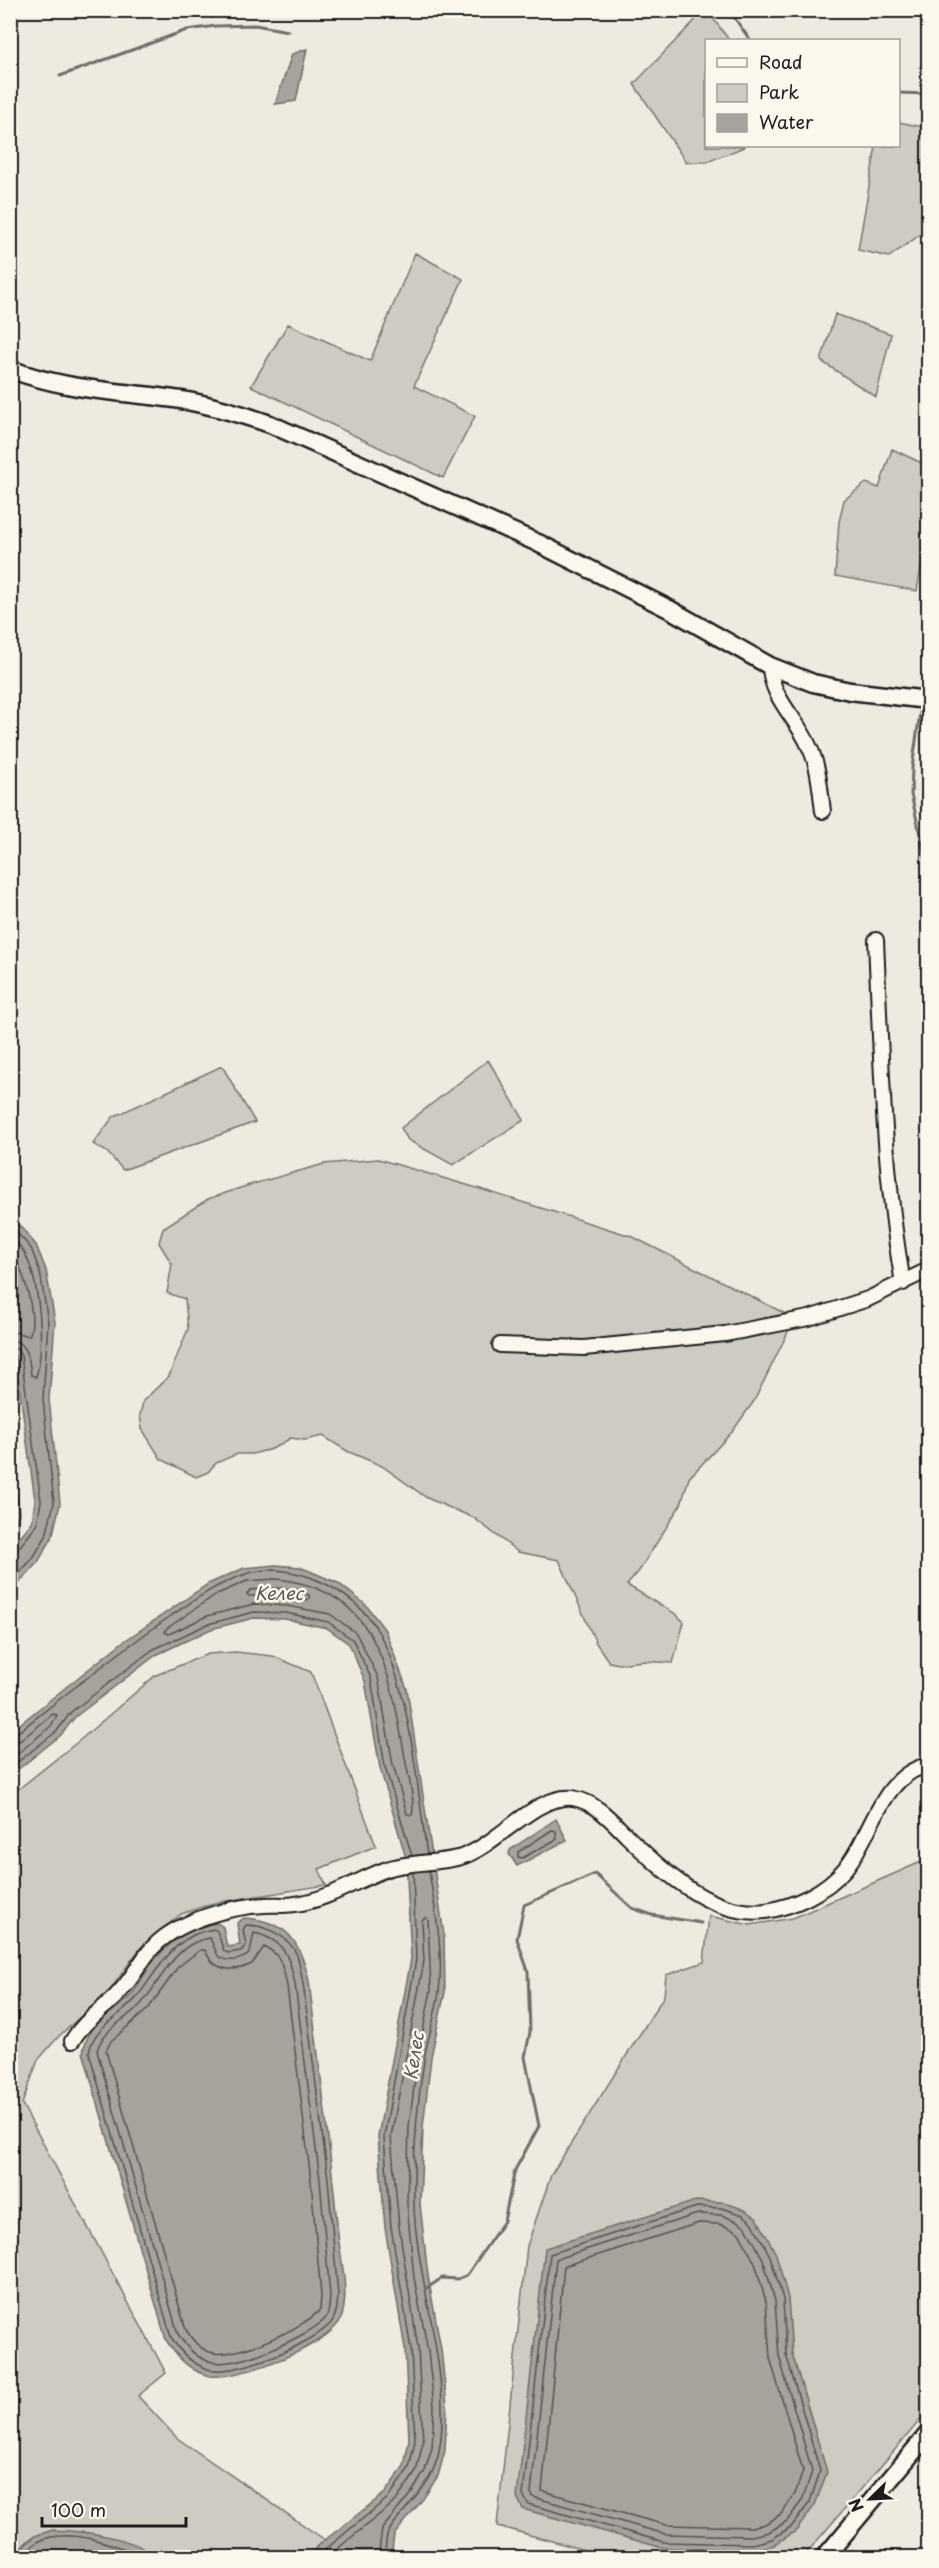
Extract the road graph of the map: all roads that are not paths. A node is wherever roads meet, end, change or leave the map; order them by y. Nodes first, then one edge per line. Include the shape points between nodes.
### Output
1 (10, 369) edge
2 (770, 666) junction
3 (921, 699) edge
4 (823, 811) dead end
5 (876, 940) dead end
6 (928, 1270) edge
7 (903, 1282) junction
8 (500, 1345) dead end
9 (928, 1765) edge
10 (72, 2041) dead end
11 (928, 2434) edge
12 (824, 2558) edge

1 - 2 main road via 62,385 182,400 270,424 538,543 671,610
2 - 3 main road via 813,683
2 - 4 street via 774,690 809,744 816,763
5 - 7 street via 884,1124 893,1226
6 - 7 street
7 - 8 street via 868,1299 808,1318 725,1334 584,1348
9 - 10 street via 896,1783 873,1815 852,1859 834,1880 812,1896 775,1910 733,1909 708,1900 652,1860 600,1810 566,1798 544,1803 475,1851 455,1858 389,1868 324,1897 226,1911 177,1929 154,1945 117,1995
11 - 12 main road

